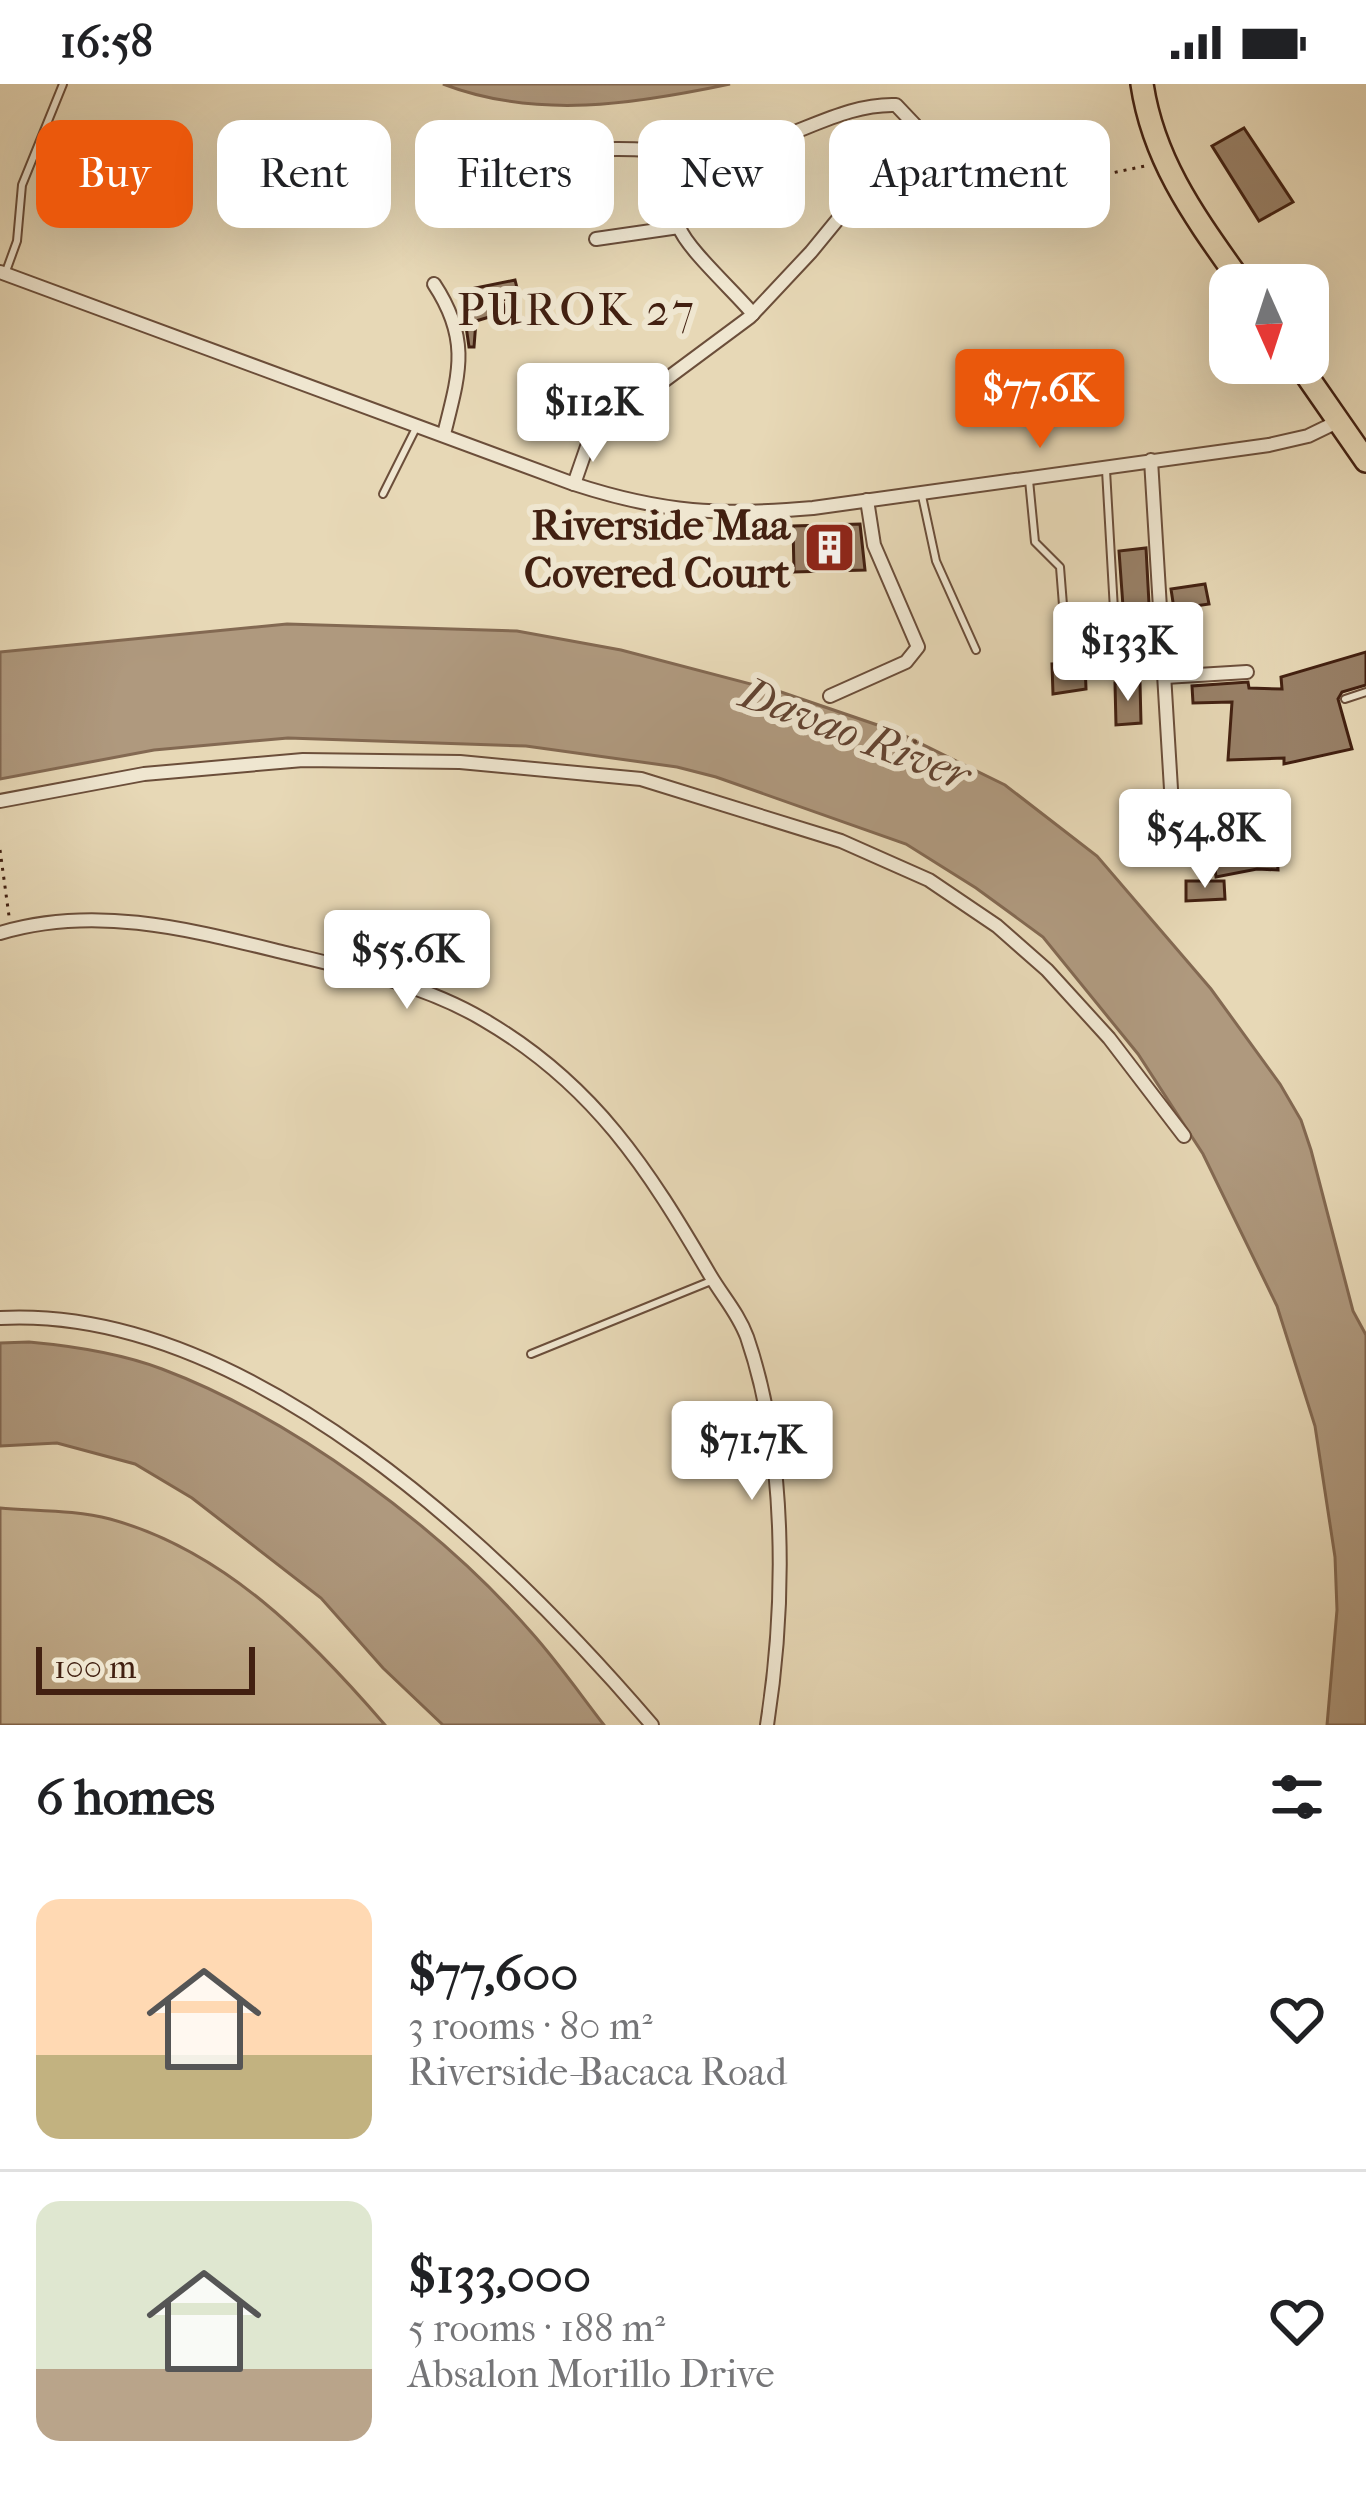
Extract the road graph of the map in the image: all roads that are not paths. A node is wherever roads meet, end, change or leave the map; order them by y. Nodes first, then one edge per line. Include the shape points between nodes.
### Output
1 (63, 84) edge
2 (1142, 84) edge
3 (614, 149) edge
4 (596, 239) dead end
5 (1228, 264) edge
6 (3, 273) edge
7 (434, 284) dead end
8 (753, 314) junction
9 (1313, 384) edge
10 (1339, 421) junction
11 (417, 425) junction
12 (444, 434) junction
13 (1150, 460) junction
14 (1366, 461) edge
15 (1106, 466) junction
16 (1028, 477) junction
17 (574, 484) junction
18 (921, 493) junction
19 (382, 494) dead end
20 (867, 500) junction
21 (1114, 610) dead end
22 (976, 650) dead end
23 (1067, 656) dead end
24 (1246, 672) dead end
25 (1165, 677) junction
26 (1366, 692) edge
27 (830, 696) dead end
28 (1345, 699) dead end
29 (0, 801) edge
30 (1175, 855) dead end
31 (5, 932) edge
32 (1184, 1136) dead end
33 (713, 1280) junction
34 (0, 1318) edge
35 (531, 1354) dead end
36 (652, 1725) edge
37 (767, 1725) edge

1 - 6 lane via 22,185 17,241
2 - 5 main road via 1165,166
3 - 8 street via 732,150 884,104 915,125
4 - 8 street via 679,226
6 - 11 street
7 - 12 street via 461,349
8 - 17 street via 591,436
9 - 10 main road
10 - 13 street via 1289,441
10 - 14 main road
11 - 12 street
11 - 19 lane
12 - 17 street
13 - 15 street
13 - 25 street
15 - 16 street
15 - 21 lane
16 - 18 street
16 - 23 lane via 1035,542 1060,567
17 - 20 street via 704,513
18 - 20 street
18 - 22 lane via 936,561
20 - 27 street via 874,545 918,647 906,662
24 - 25 street
25 - 30 street
26 - 28 lane
29 - 32 street via 143,774 303,760 460,762 641,779 842,842 929,880 1047,970
31 - 33 street via 101,920 191,930 379,978 483,1019 606,1120 658,1185
33 - 35 lane
33 - 37 street via 747,1337 774,1466
34 - 36 street via 96,1322 156,1338 261,1387 336,1434 514,1576

